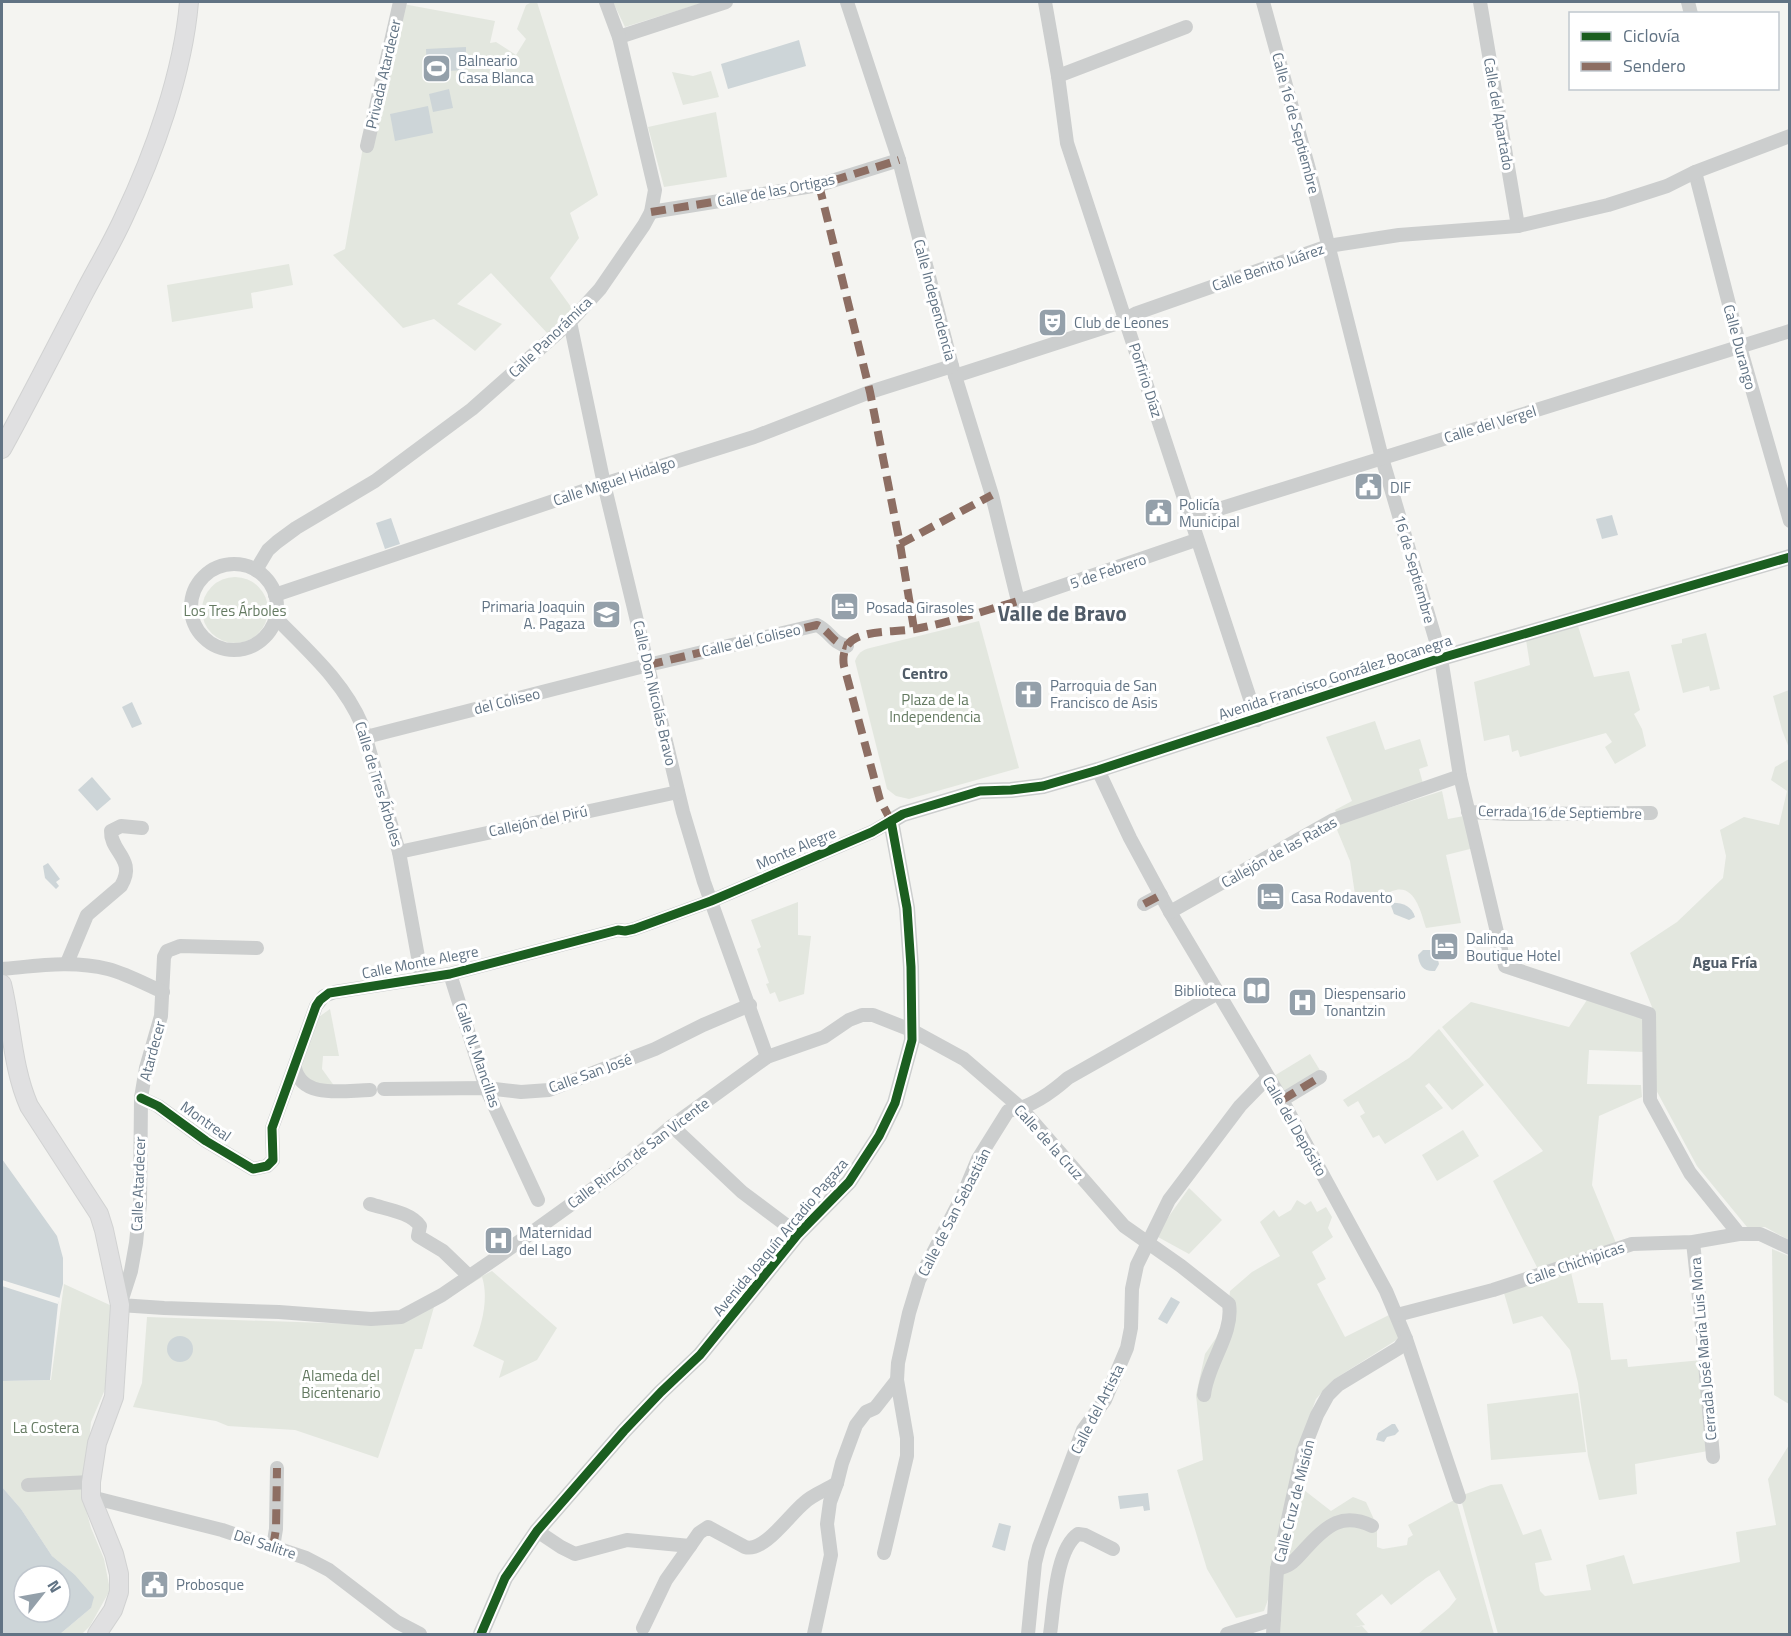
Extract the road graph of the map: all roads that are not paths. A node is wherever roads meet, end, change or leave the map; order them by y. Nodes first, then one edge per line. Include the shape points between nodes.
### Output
1 (189, 2) edge
2 (400, 2) edge
3 (606, 2) edge
4 (726, 2) edge
5 (847, 2) edge
6 (1045, 2) edge
7 (1263, 2) edge
8 (1480, 2) edge
9 (1186, 27) dead end
10 (619, 37) junction
11 (1058, 76) junction
12 (1790, 136) edge
13 (367, 146) dead end
14 (899, 160) junction
15 (1695, 172) junction
16 (651, 212) junction
17 (1518, 226) junction
18 (1328, 246) junction
19 (1125, 319) junction
20 (570, 322) junction
21 (1790, 331) edge
22 (1740, 346) junction
23 (953, 371) junction
24 (2, 448) edge
25 (1382, 458) junction
26 (604, 484) junction
27 (1190, 518) junction
28 (1790, 521) edge
29 (1196, 540) junction
30 (1790, 557) edge
31 (256, 570) junction
32 (275, 595) junction
33 (1018, 601) joint
34 (276, 618) junction
35 (847, 646) dead end
36 (1441, 658) junction
37 (648, 665) junction
38 (1257, 720) junction
39 (366, 737) junction
40 (1098, 770) junction
41 (1460, 776) junction
42 (678, 792) junction
43 (1468, 812) junction
44 (1651, 813) dead end
45 (891, 821) junction
46 (142, 828) dead end
47 (399, 852) junction
48 (1161, 895) junction
49 (711, 901) junction
50 (1144, 904) dead end
51 (1170, 912) junction
52 (257, 948) dead end
53 (67, 963) junction
54 (2, 969) edge
55 (450, 974) junction
56 (422, 979) junction
57 (2, 984) edge
58 (163, 992) junction
59 (1218, 993) junction
60 (750, 1005) junction
61 (911, 1030) junction
62 (766, 1057) junction
63 (295, 1068) junction
64 (1320, 1077) dead end
65 (1268, 1078) junction
66 (486, 1088) junction
67 (141, 1098) junction
68 (1282, 1100) junction
69 (1022, 1109) junction
70 (672, 1125) junction
71 (253, 1169) joint
72 (538, 1200) dead end
73 (370, 1204) dead end
74 (798, 1234) junction
75 (1739, 1234) junction
76 (1693, 1242) junction
77 (1149, 1244) junction
78 (1790, 1248) edge
79 (469, 1276) junction
80 (120, 1305) junction
81 (1397, 1315) junction
82 (1406, 1339) junction
83 (897, 1380) junction
84 (1204, 1395) dead end
85 (1713, 1456) dead end
86 (277, 1468) dead end
87 (837, 1482) junction
88 (28, 1485) dead end
89 (91, 1489) junction
90 (1459, 1497) dead end
91 (1372, 1526) dead end
92 (537, 1531) junction
93 (690, 1546) junction
94 (273, 1547) junction
95 (1113, 1549) dead end
96 (884, 1553) dead end
97 (1277, 1569) junction
98 (1274, 1619) junction
99 (643, 1628) dead end
100 (97, 1635) edge
101 (420, 1635) edge
102 (481, 1635) edge
103 (814, 1635) edge
104 (1028, 1635) edge
105 (1050, 1635) edge
106 (1227, 1635) edge
107 (1274, 1635) edge

1 - 24 main road via 180,60 144,170 123,219
2 - 13 street, Privada Atardecer
3 - 10 street, Calle Panorámica
4 - 10 street
5 - 14 street, Calle Independencia
6 - 11 street, Porfirio Díaz
7 - 18 street, Calle 16 de Septiembre
8 - 17 street, Calle del Apartado
9 - 11 street
10 - 16 street, Calle Panorámica via 655,190
11 - 19 street, Porfirio Díaz via 1066,143
12 - 15 street, Calle Benito Juárez
14 - 16 street, Calle de las Ortigas via 819,185
14 - 23 street, Calle Independencia
15 - 17 street, Calle Benito Juárez via 1667,186 1608,205
15 - 22 street, Calle Durango
16 - 20 street, Calle Panorámica via 600,289
17 - 18 street, Calle Benito Juárez via 1399,235
18 - 19 street, Calle Benito Juárez
18 - 25 street, 16 de Septiembre
19 - 23 street, Calle Benito Juárez via 1033,352
19 - 27 street, Porfirio Díaz
20 - 26 street, Calle Don Nicolás Bravo
20 - 31 street, Calle Panorámica via 472,409 375,481 277,542
21 - 22 street, Calle del Vergel
22 - 25 street, Calle del Vergel
22 - 28 street, Calle Durango
23 - 26 street, Calle Miguel Hidalgo via 870,392 754,437
23 - 33 street, Calle Independencia via 992,495
25 - 27 street, Calle del Vergel
25 - 36 street, 16 de Septiembre
26 - 32 street, Calle Miguel Hidalgo
26 - 37 street, Calle Don Nicolás Bravo
27 - 29 street, Porfirio Díaz
29 - 33 street, 5 de Febrero
29 - 38 street, Porfirio Díaz
30 - 36 street, Avenida Francisco González Bocanegra
31 - 32 street
31 - 34 street via 233,564 220,566 205,576 194,590 191,602 195,626 212,644 235,651 261,641
32 - 34 street
34 - 39 street, Calle de Tres Árboles via 334,679 353,705
35 - 37 street, Calle del Coliseo via 834,642 817,625
36 - 38 street, Avenida Francisco González Bocanegra
36 - 41 street, 16 de Septiembre
37 - 39 street, del Coliseo
37 - 42 street, Calle Don Nicolás Bravo
38 - 40 street, Avenida Francisco González Bocanegra
39 - 47 street, Calle de Tres Árboles
40 - 45 street, Avenida Francisco González Bocanegra via 1043,786 980,791
40 - 48 street, Calle del Depósito
41 - 43 street, 16 de Septiembre
41 - 51 street, Callejón de las Ratas via 1333,820
42 - 47 street, Callejón del Pirú
42 - 49 street, Calle Don Nicolás Bravo
43 - 44 street, Cerrada 16 de Septiembre
43 - 75 street, 16 de Septiembre via 1504,966 1649,1014 1650,1100 1690,1173
45 - 49 street, Monte Alegre
45 - 61 street, Avenida Joaquín Arcadio Pagaza via 907,908
46 - 53 street via 121,826 111,831 125,863 124,879 87,915
47 - 56 street, Calle de Tres Árboles
48 - 50 street
48 - 51 street, Calle del Depósito
49 - 55 street, Calle Monte Alegre via 634,929
49 - 60 street, Calle Don Nicolás Bravo
51 - 59 street, Calle del Depósito
52 - 58 street, Atardecer via 173,948 164,957
53 - 54 street
53 - 58 street via 108,969
55 - 56 street, Calle Monte Alegre
55 - 66 street, Calle N. Mancillas
56 - 63 street, Calle Monte Alegre via 324,996 316,1006
57 - 80 main road via 22,1089 99,1214
58 - 67 street, Atardecer via 159,1028
59 - 65 street, Calle del Depósito
59 - 69 street, Calle de San Sebastián via 1068,1078
60 - 62 street, Calle Don Nicolás Bravo
60 - 66 street, Calle San José via 655,1049 557,1087 521,1092
61 - 62 street, Calle Rincón de San Vicente via 873,1015 862,1016 824,1037
61 - 69 street, Calle de la Cruz via 964,1059
61 - 74 street, Avenida Joaquín Arcadio Pagaza via 912,1040 895,1103 879,1136 849,1182
62 - 70 street, Calle Rincón de San Vicente
63 - 66 street, Calle San José via 303,1084 313,1089
63 - 71 street, Calle Monte Alegre via 272,1128 273,1160 267,1166
64 - 68 street
65 - 68 street, Calle del Depósito
65 - 77 street, Calle del Artista via 1240,1106 1196,1162 1169,1200
66 - 72 street, Calle N. Mancillas
67 - 71 street, Montreal
67 - 80 street, Calle Atardecer via 140,1203 131,1271
68 - 81 street, Calle del Depósito
69 - 77 street, Calle de la Cruz via 1124,1226
69 - 83 street, Calle de San Sebastián via 1008,1111 978,1159 919,1280
70 - 74 street via 742,1192
70 - 79 street, Calle Rincón de San Vicente via 619,1170
73 - 79 street via 417,1221 418,1236 443,1251
74 - 92 street, Avenida Joaquín Arcadio Pagaza via 700,1355 624,1431
75 - 76 street, Calle Chichipicas
75 - 78 street, Calle Chichipicas via 1760,1234
76 - 81 street, Calle Chichipicas via 1632,1244 1494,1290
76 - 85 street, Cerrada José María Luis Mora
77 - 84 street, Calle de la Cruz via 1229,1304 1231,1315 1207,1375
77 - 104 street, Calle del Artista via 1137,1265 1127,1348 1105,1400 1083,1430 1039,1547
79 - 80 street, Calle Rincón de San Vicente via 420,1308 387,1319
80 - 89 main road via 114,1397 97,1443
81 - 82 street, Calle del Depósito
82 - 90 street, Calle del Depósito
82 - 97 street, Calle Cruz de Misión via 1399,1348 1328,1395 1303,1451
83 - 87 street via 856,1425
83 - 96 street, Calle de San Sebastián via 908,1447
86 - 94 street
87 - 93 street via 804,1502 756,1547 745,1547 708,1527
87 - 103 street via 827,1524 831,1556
88 - 89 street, Del Salitre
89 - 94 street, Del Salitre
89 - 100 main road via 119,1574 113,1610
91 - 97 street via 1346,1519 1328,1527 1291,1563
92 - 93 street via 575,1554 627,1540
92 - 102 street, Avenida Joaquín Arcadio Pagaza via 505,1578
93 - 99 street via 666,1580
94 - 101 street, Del Salitre via 329,1570
95 - 105 street via 1085,1535 1071,1539 1055,1594
97 - 98 street, Calle Cruz de Misión
98 - 106 street
98 - 107 street, Calle Cruz de Misión

